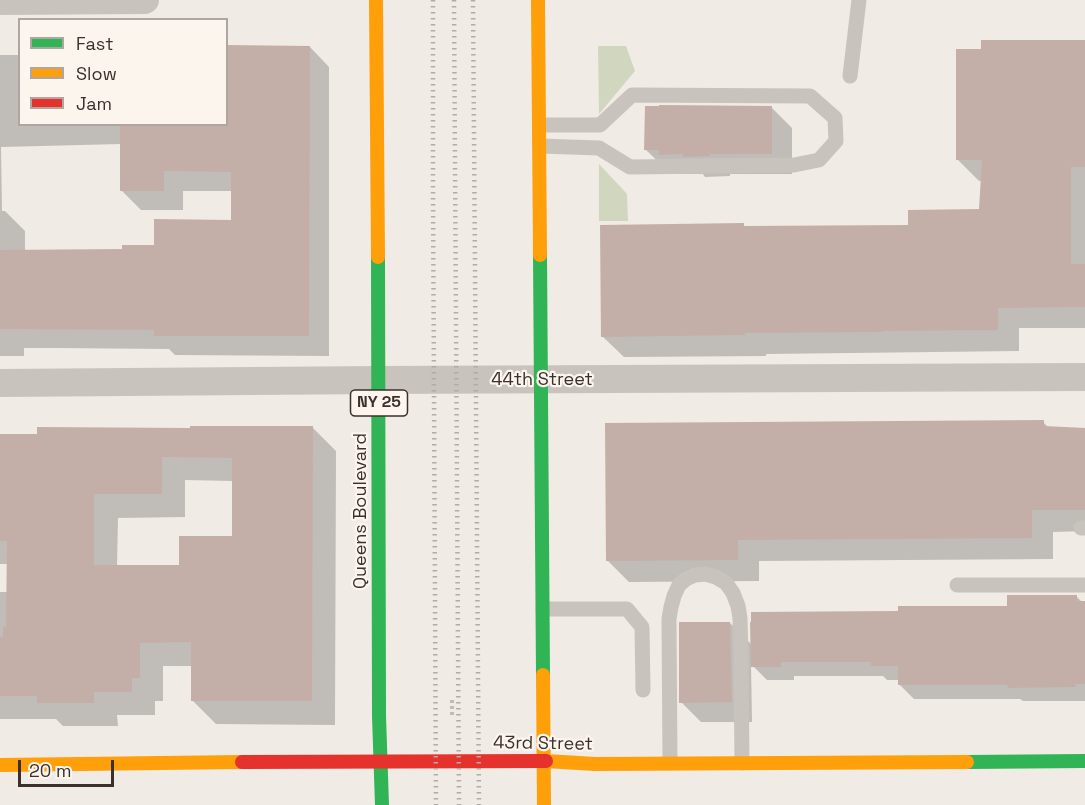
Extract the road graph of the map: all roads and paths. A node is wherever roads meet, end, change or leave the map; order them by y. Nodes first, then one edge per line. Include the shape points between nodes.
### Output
1 (144, 0) edge
2 (376, 0) edge
3 (538, 0) edge
4 (858, 0) edge
5 (0, 2) edge
6 (850, 76) dead end
7 (540, 125) junction
8 (540, 146) junction
9 (1085, 377) edge
10 (379, 380) junction
11 (542, 380) junction
12 (0, 383) edge
13 (957, 585) dead end
14 (1085, 585) edge
15 (543, 609) junction
16 (643, 690) dead end
17 (452, 700) dead end
18 (452, 716) dead end
19 (380, 761) junction
20 (544, 761) junction
21 (1085, 761) edge
22 (670, 763) junction
23 (741, 763) junction
24 (0, 765) edge
25 (382, 805) edge
26 (544, 805) edge

1 - 5 street
2 - 10 main road, Queens Boulevard / NY 25
3 - 7 main road
4 - 6 lane
7 - 8 main road
7 - 8 lane via 600,125 632,95 810,96 835,118 836,141 819,160 794,165 630,167 599,148
8 - 11 main road
9 - 11 street, 44th Street
10 - 11 street, 44th Street
10 - 12 street, 44th Street
10 - 19 main road, Queens Boulevard / NY 25
11 - 15 main road
13 - 14 lane
15 - 16 lane via 627,609 642,627
15 - 20 main road
17 - 18 path
19 - 20 main road, 43rd Street
19 - 24 main road, 43rd Street
19 - 25 main road, Queens Boulevard / NY 25
20 - 22 main road, 43rd Street
20 - 26 main road
21 - 23 main road, 43rd Street
22 - 23 main road, 43rd Street
22 - 23 lane via 670,607 680,585 695,575 705,574 726,583 738,606

